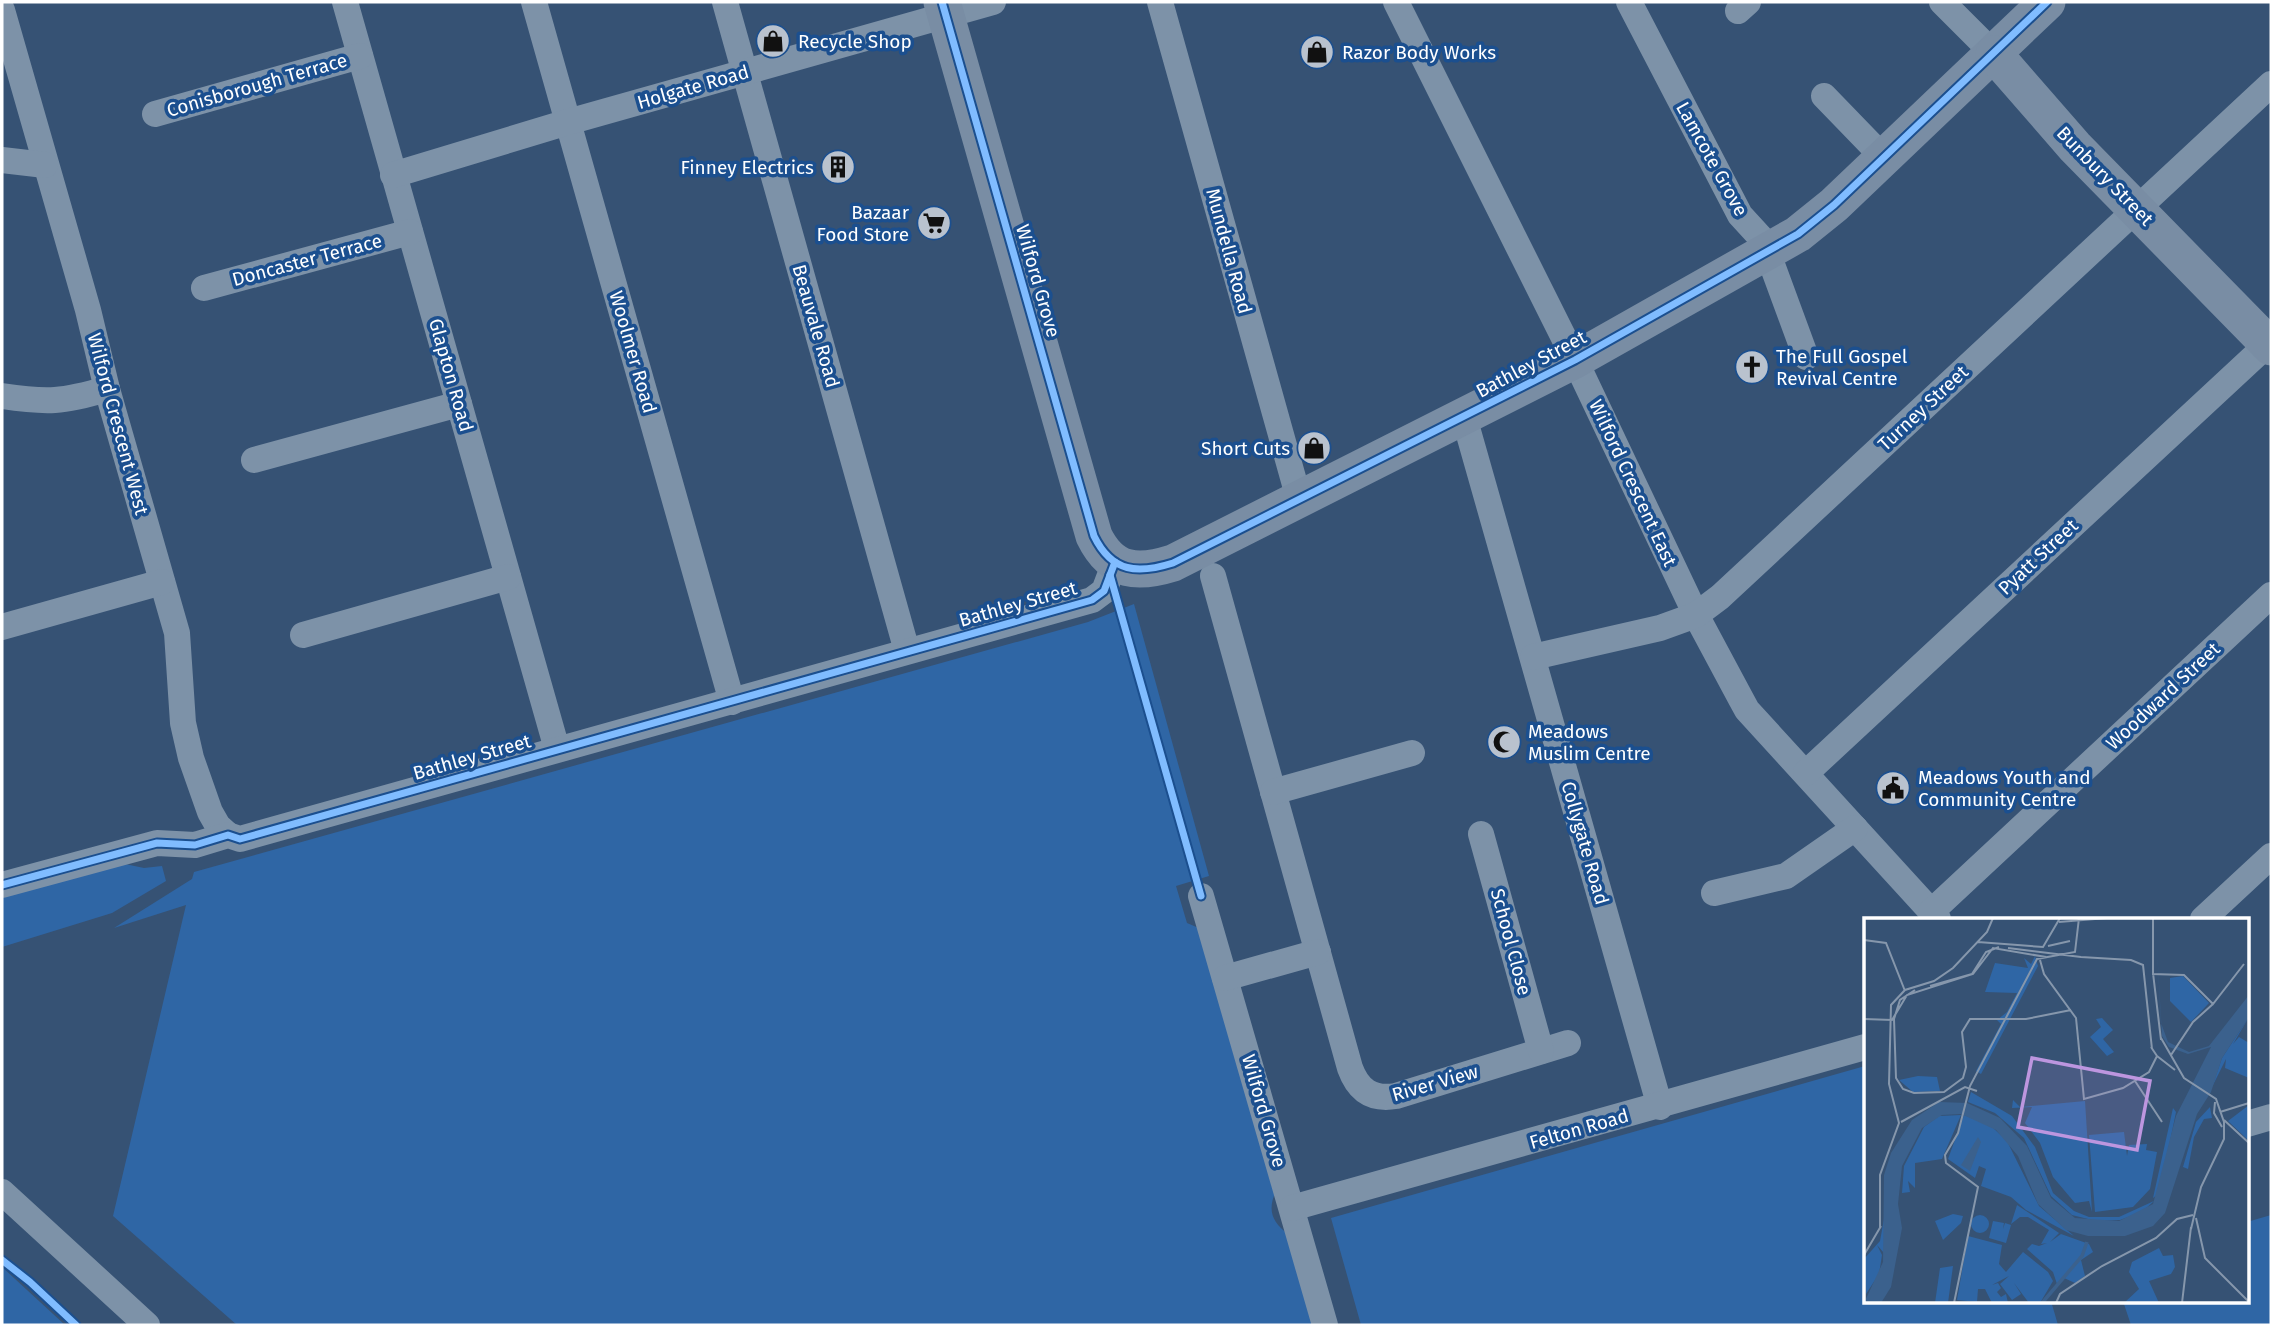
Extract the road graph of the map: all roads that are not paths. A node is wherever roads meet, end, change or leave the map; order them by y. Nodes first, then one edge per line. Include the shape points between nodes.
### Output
1 (345, 2) edge
2 (534, 2) edge
3 (725, 2) edge
4 (993, 2) edge
5 (1160, 2) edge
6 (1396, 2) edge
7 (1629, 2) edge
8 (1942, 2) edge
9 (2047, 2) edge
10 (944, 8) edge
11 (2, 10) edge
12 (1994, 54) junction
13 (360, 57) junction
14 (746, 72) junction
15 (2271, 83) edge
16 (1824, 96) dead end
17 (155, 114) dead end
18 (568, 122) junction
19 (1884, 159) junction
20 (2, 160) edge
21 (45, 165) junction
22 (393, 175) junction
23 (2135, 210) junction
24 (410, 232) junction
25 (1768, 251) junction
26 (204, 288) dead end
27 (2270, 344) edge
28 (1806, 357) dead end
29 (1575, 360) junction
30 (107, 389) junction
31 (2, 396) edge
32 (459, 404) junction
33 (1464, 417) junction
34 (254, 460) dead end
35 (1300, 499) junction
36 (1115, 562) junction
37 (1213, 576) dead end
38 (508, 577) junction
39 (162, 582) junction
40 (2271, 595) edge
41 (1696, 615) junction
42 (2, 627) edge
43 (303, 635) dead end
44 (907, 651) junction
45 (1533, 657) junction
46 (732, 702) junction
47 (556, 749) junction
48 (1412, 753) dead end
49 (1805, 773) junction
50 (1273, 792) junction
51 (1855, 828) junction
52 (1481, 834) dead end
53 (228, 835) junction
54 (2271, 856) edge
55 (2, 885) edge
56 (1714, 893) dead end
57 (1201, 896) dead end
58 (1934, 916) edge
59 (2204, 918) edge
60 (1318, 952) junction
61 (1225, 978) junction
62 (1568, 1043) dead end
63 (1864, 1047) edge
64 (1541, 1051) junction
65 (1660, 1107) junction
66 (2, 1192) edge
67 (1292, 1208) junction
68 (147, 1325) edge
69 (1325, 1325) edge

1 - 13 street, Glapton Road
2 - 18 street, Woolmer Road
3 - 14 street, Beauvale Road
4 - 10 street, Holgate Road
5 - 35 street, Mundella Road
6 - 29 street, Wilford Crescent East
7 - 25 street, Lamcote Grove via 1740,215
8 - 12 street, Bunbury Street
9 - 12 street, Bathley Street
10 - 14 street, Holgate Road
10 - 36 street, Wilford Grove via 1094,536 1100,549
11 - 21 street, Wilford Crescent West
12 - 19 street, Bathley Street
12 - 23 street, Bunbury Street
13 - 17 street, Conisborough Terrace
13 - 22 street, Glapton Road
14 - 18 street, Holgate Road
14 - 44 street, Beauvale Road
15 - 23 street, Turney Street
16 - 19 street
18 - 22 street, Holgate Road
18 - 46 street, Woolmer Road
19 - 25 street, Bathley Street via 1834,205
20 - 21 street
21 - 30 street, Wilford Crescent West
22 - 24 street, Glapton Road
23 - 27 street, Bunbury Street
23 - 41 street, Turney Street via 1747,573
24 - 26 street, Doncaster Terrace
24 - 32 street, Glapton Road
25 - 28 street, Lamcote Grove
25 - 29 street, Bathley Street
27 - 49 street, Pyatt Street
29 - 33 street, Bathley Street
29 - 41 street, Wilford Crescent East
30 - 31 street via 69,400
30 - 39 street, Wilford Crescent West
32 - 34 street
32 - 38 street, Glapton Road
33 - 35 street, Bathley Street
33 - 45 street, Collygate Road
35 - 36 street, Bathley Street via 1173,563 1138,570
36 - 44 street, Bathley Street via 1104,591 1093,600
37 - 50 street, River View
38 - 43 street
38 - 47 street, Glapton Road
39 - 42 street
39 - 53 street, Wilford Crescent West via 177,633 183,723 191,758 210,812
40 - 58 street, Woodward Street
41 - 45 street, Turney Street via 1660,628
41 - 49 street, Wilford Crescent East via 1747,710
44 - 46 street, Bathley Street
45 - 65 street, Collygate Road
46 - 47 street, Bathley Street
47 - 53 street, Bathley Street via 240,839
48 - 50 street
49 - 51 street, Wilford Crescent East
50 - 60 street, River View
51 - 56 street via 1786,876
51 - 58 street, Wilford Crescent East
52 - 64 street, School Close
53 - 55 street, Bathley Street via 195,845 157,843
54 - 59 street
57 - 61 street, Wilford Grove
60 - 61 street
60 - 64 street, River View via 1350,1068 1367,1093 1396,1096
61 - 67 street, Wilford Grove
62 - 64 street, River View
63 - 65 street, Felton Road
65 - 67 street, Felton Road
66 - 68 street
67 - 69 street, Wilford Grove

